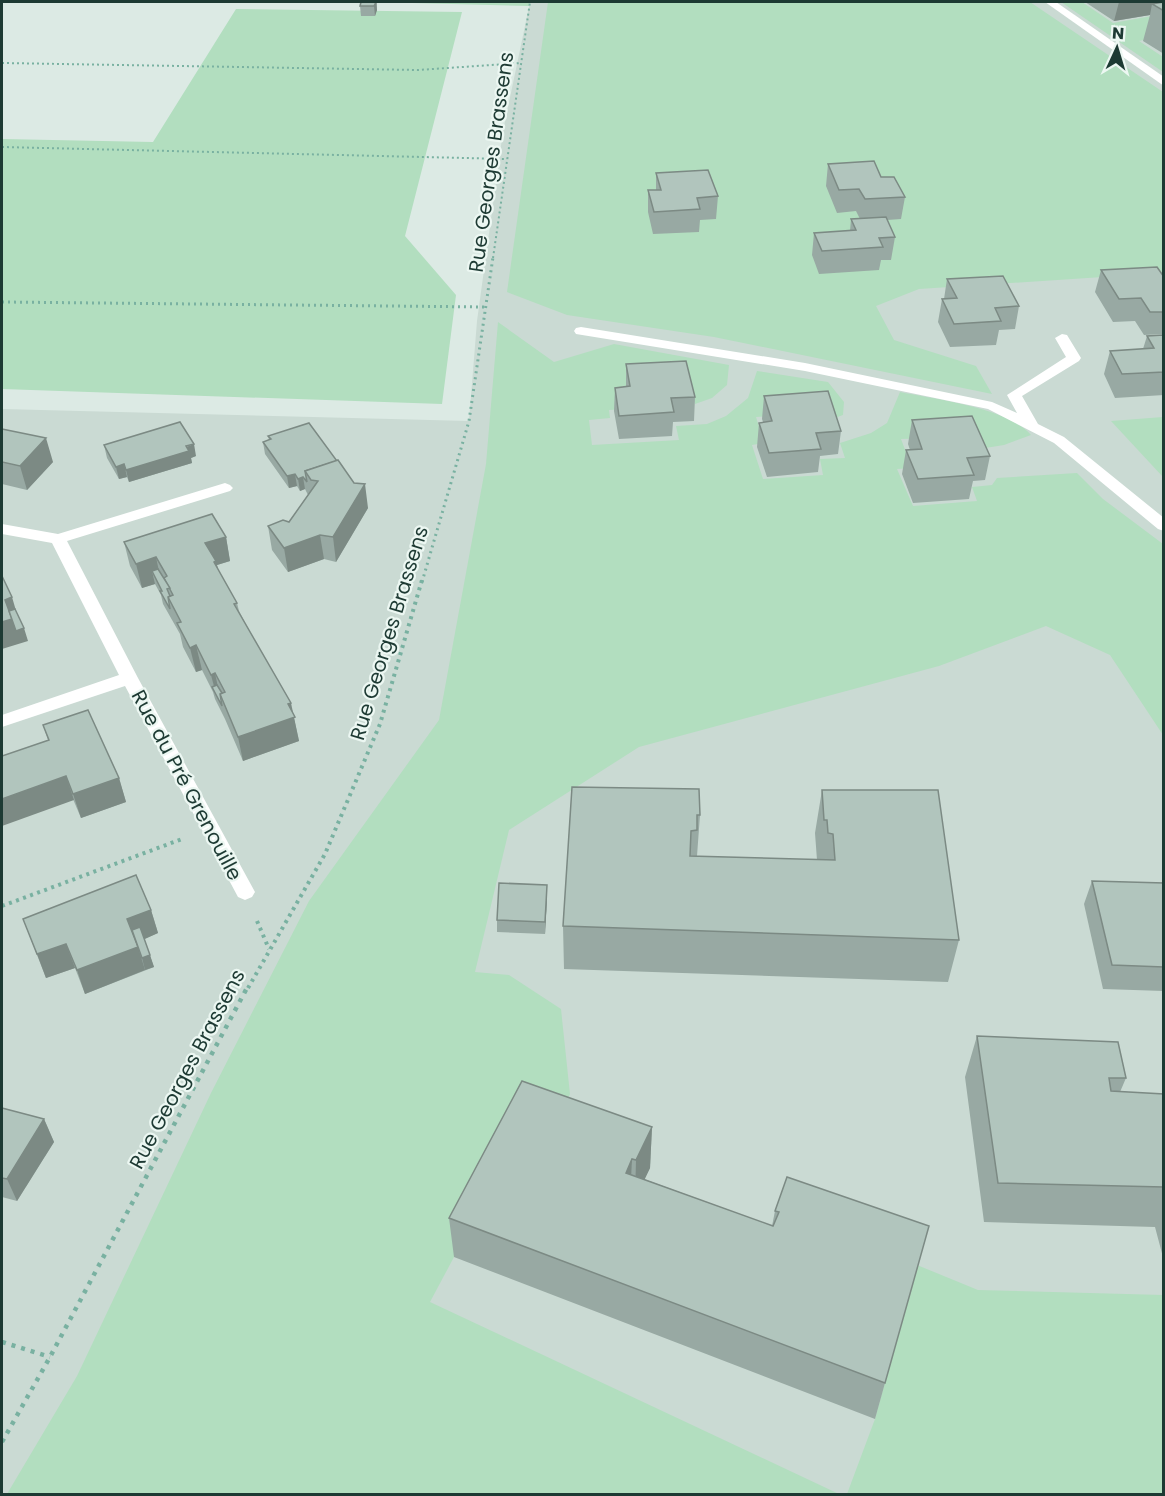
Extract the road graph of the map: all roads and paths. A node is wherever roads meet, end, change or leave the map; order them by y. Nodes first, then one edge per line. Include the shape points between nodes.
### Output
1 (530, 2) edge
2 (1050, 2) edge
3 (2, 63) edge
4 (521, 63) junction
5 (1164, 83) edge
6 (2, 147) edge
7 (507, 159) junction
8 (2, 302) edge
9 (485, 307) junction
10 (581, 331) dead end
11 (1062, 338) dead end
12 (1032, 426) junction
13 (225, 488) dead end
14 (1164, 526) edge
15 (2, 529) edge
16 (58, 539) junction
17 (129, 678) junction
18 (2, 721) edge
19 (211, 829) junction
20 (244, 892) dead end
21 (2, 906) edge
22 (2, 1342) edge
23 (50, 1357) junction
24 (2, 1442) edge

1 - 4 path, Rue Georges Brassens
2 - 5 street
3 - 4 path via 418,70
4 - 7 path, Rue Georges Brassens
6 - 7 path
7 - 9 path, Rue Georges Brassens
8 - 9 path
9 - 23 path, Rue Georges Brassens via 469,421 380,724 325,854 256,972
10 - 12 street via 805,367 992,406
11 - 12 street via 1074,358 1014,395
12 - 14 street via 1059,440
13 - 16 street
15 - 16 street
16 - 17 street, Rue du Pré Grenouille
17 - 18 street, Rue du Pré Grenouille
17 - 19 street, Rue du Pré Grenouille
19 - 20 street, Rue du Pré Grenouille
19 - 21 path
22 - 23 path
23 - 24 path, Rue Georges Brassens

